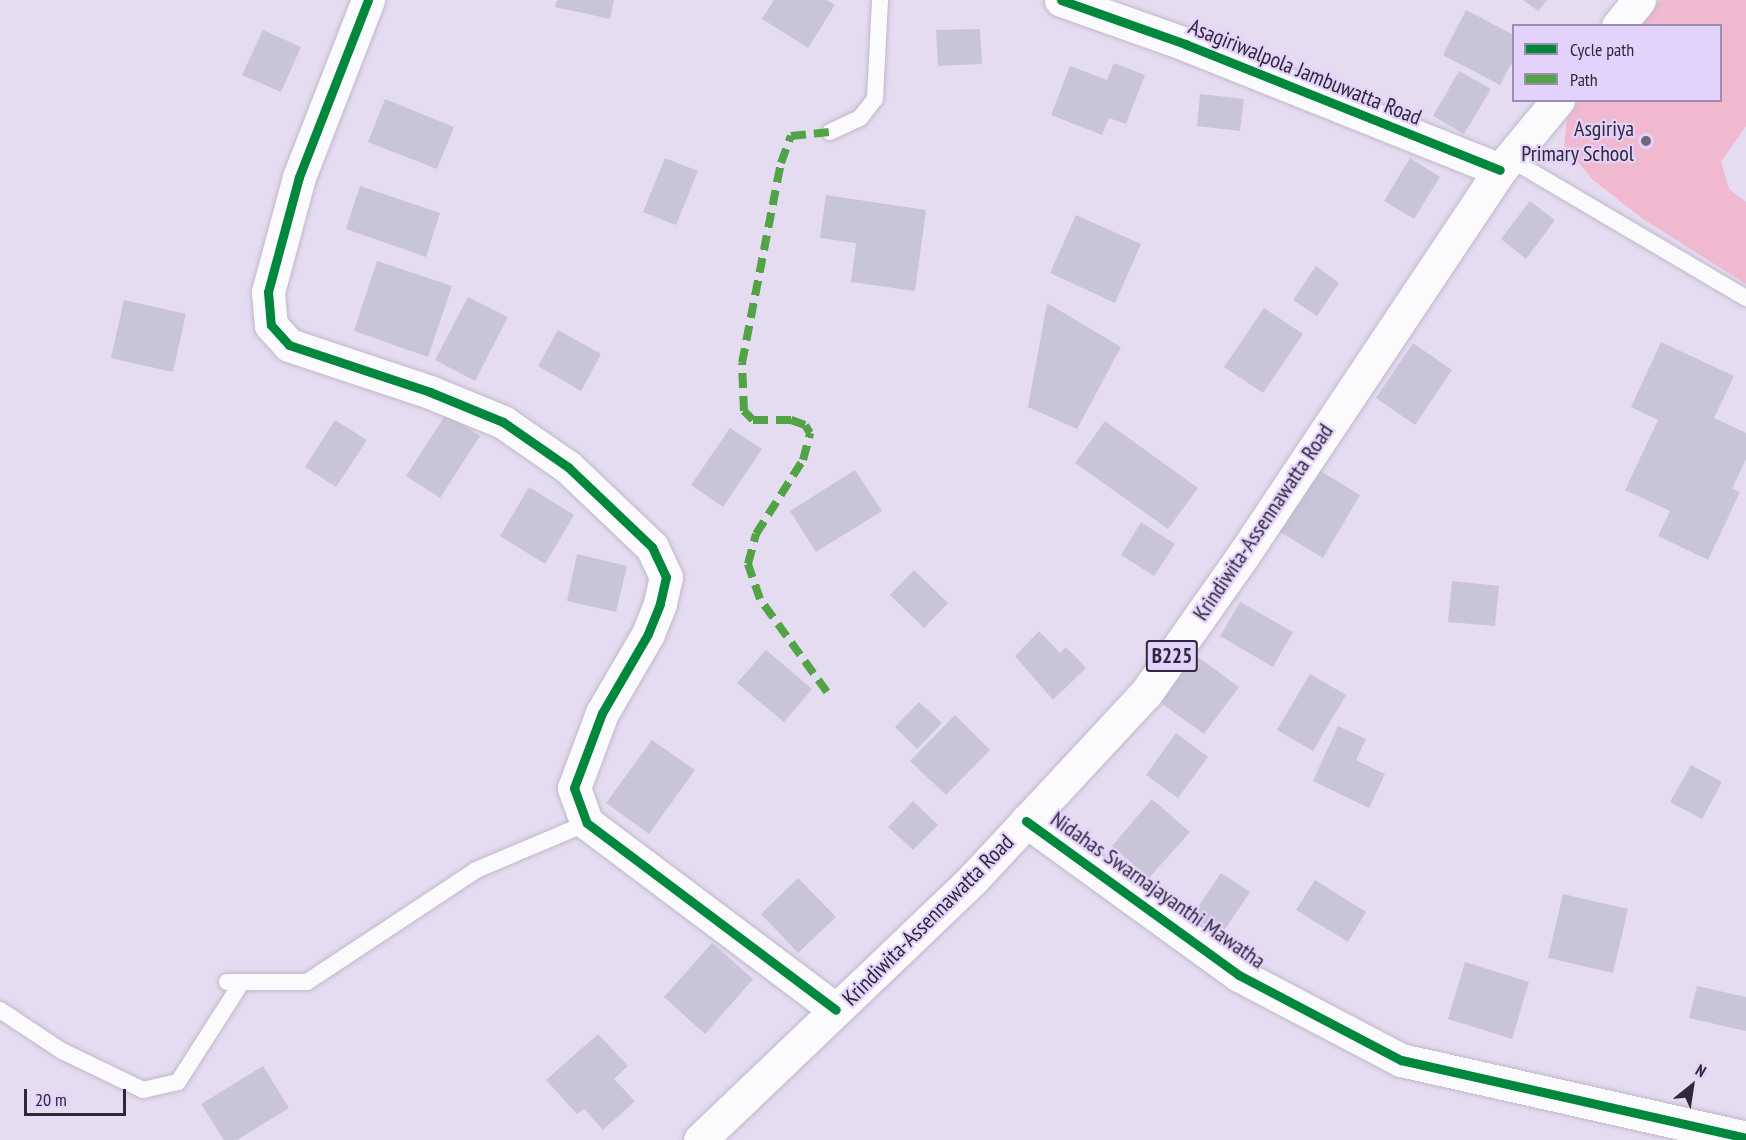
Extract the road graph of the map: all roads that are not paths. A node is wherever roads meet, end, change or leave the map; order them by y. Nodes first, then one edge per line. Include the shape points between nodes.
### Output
1 (368, 0) edge
2 (880, 0) edge
3 (1061, 0) edge
4 (1639, 0) edge
5 (1620, 24) edge
6 (1556, 102) edge
7 (830, 132) dead end
8 (1505, 165) junction
9 (1746, 298) edge
10 (1026, 821) junction
11 (588, 824) junction
12 (0, 1010) edge
13 (836, 1010) junction
14 (1746, 1138) edge
15 (700, 1140) edge

1 - 11 street via 299,177 268,292 271,325 289,345 430,392 503,422 568,467 652,547 666,577 660,604 648,634 602,713 574,788
2 - 7 lane via 875,99 860,118
3 - 8 street, Asagiriwalpola Jambuwatta Road
4 - 5 street
6 - 8 street, Krindiwita-Assennawatta Road / B225
8 - 9 lane
8 - 10 street, Krindiwita-Assennawatta Road / B225 via 1146,693
10 - 13 street, Krindiwita-Assennawatta Road / B225 via 973,879
10 - 14 street, Nidahas Swarnajayanthi Mawatha via 1239,975 1401,1060
11 - 12 lane via 476,870 307,982 234,982 178,1082 143,1090 62,1051
11 - 13 street
13 - 15 street, Krindiwita-Assennawatta Road / B225

